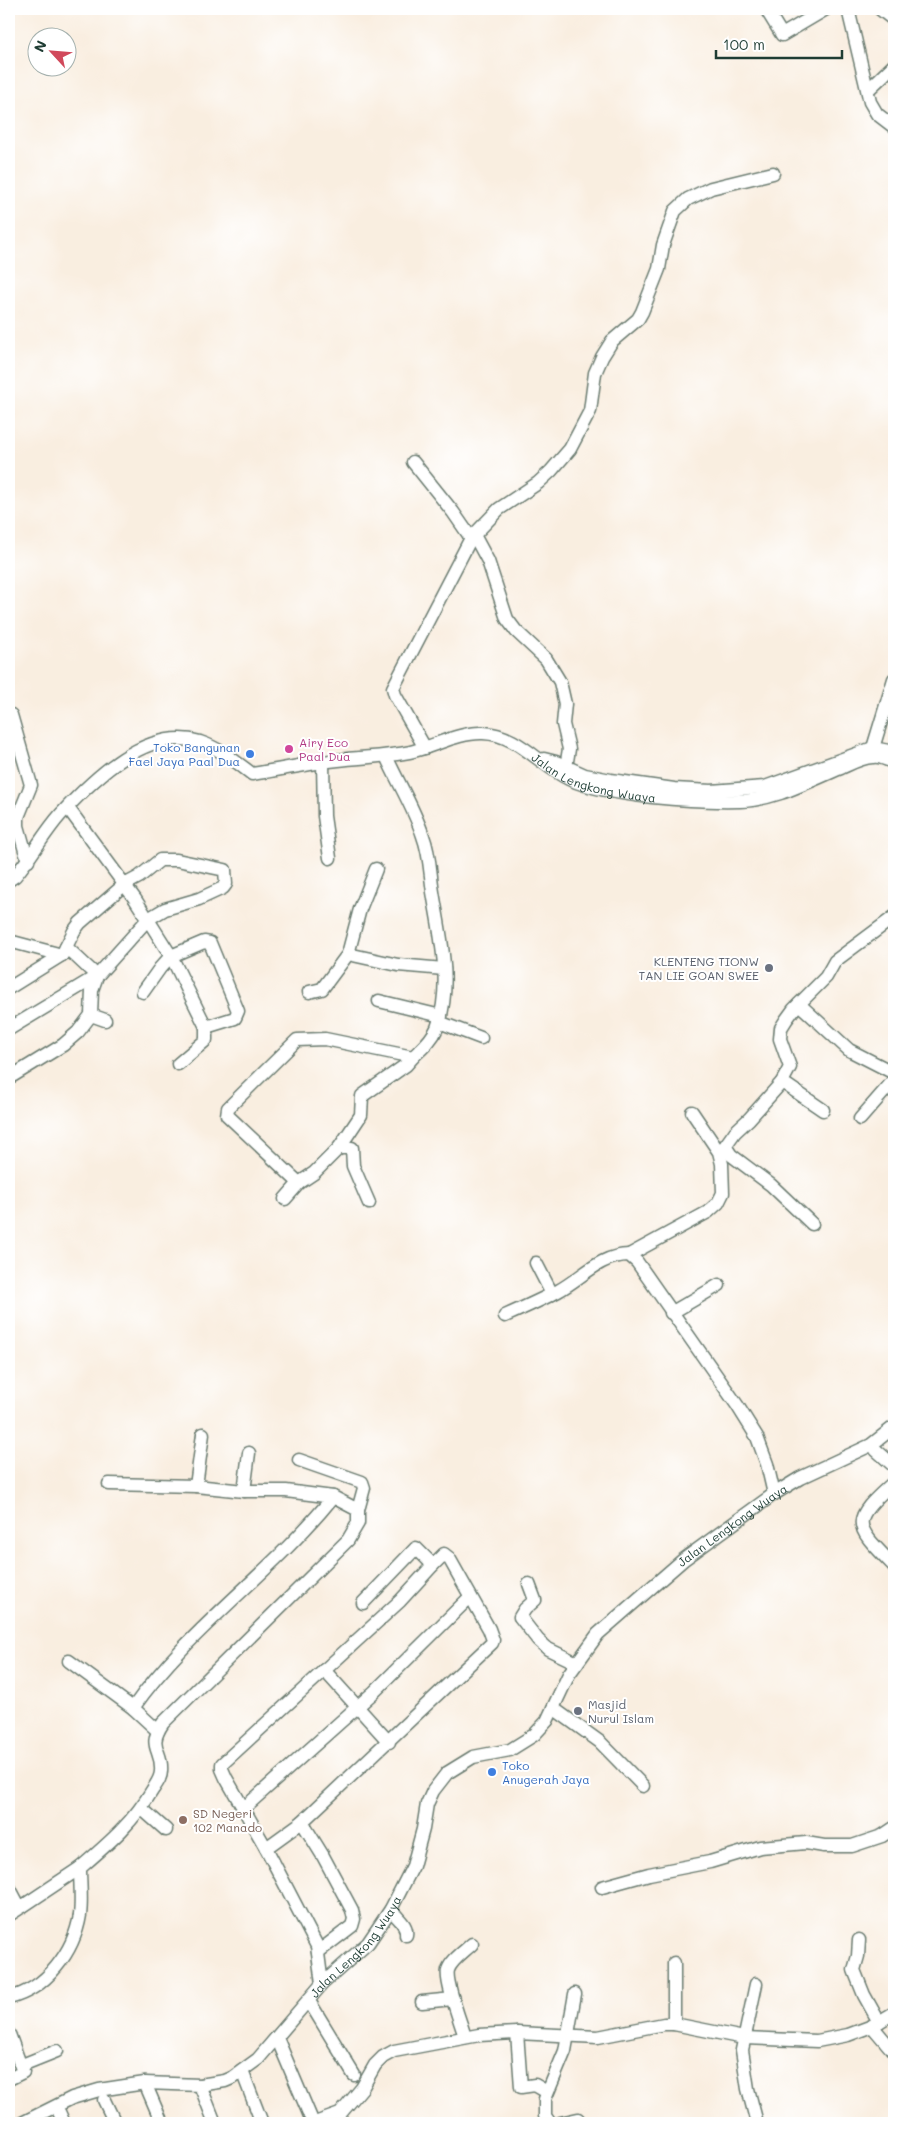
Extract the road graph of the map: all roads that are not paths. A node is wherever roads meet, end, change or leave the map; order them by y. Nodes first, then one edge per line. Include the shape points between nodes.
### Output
1 (766, 9) edge
2 (848, 9) edge
3 (880, 9) edge
4 (821, 10) edge
5 (894, 20) edge
6 (894, 65) edge
7 (868, 90) junction
8 (894, 127) edge
9 (772, 173) dead end
10 (414, 462) dead end
11 (472, 536) junction
12 (894, 679) edge
13 (11, 715) dead end
14 (425, 748) junction
15 (873, 748) junction
16 (894, 753) edge
17 (386, 756) junction
18 (536, 757) junction
19 (323, 762) junction
20 (566, 767) junction
21 (639, 789) junction
22 (68, 808) junction
23 (330, 858) dead end
24 (28, 861) junction
25 (376, 869) dead end
26 (9, 880) edge
27 (124, 885) junction
28 (894, 918) edge
29 (148, 919) junction
30 (9, 941) edge
31 (64, 951) junction
32 (348, 954) junction
33 (171, 956) junction
34 (444, 969) junction
35 (97, 976) junction
36 (9, 988) edge
37 (143, 992) dead end
38 (309, 992) dead end
39 (379, 1001) dead end
40 (799, 1004) junction
41 (91, 1015) junction
42 (440, 1019) junction
43 (105, 1020) dead end
44 (206, 1027) junction
45 (9, 1029) edge
46 (482, 1038) dead end
47 (413, 1057) junction
48 (178, 1064) dead end
49 (894, 1072) edge
50 (9, 1078) edge
51 (894, 1080) edge
52 (782, 1082) junction
53 (824, 1110) dead end
54 (692, 1112) dead end
55 (860, 1119) dead end
56 (339, 1148) junction
57 (299, 1183) junction
58 (285, 1199) dead end
59 (369, 1203) dead end
60 (812, 1224) dead end
61 (629, 1255) junction
62 (536, 1263) dead end
63 (719, 1285) dead end
64 (552, 1294) junction
65 (671, 1313) junction
66 (505, 1316) dead end
67 (894, 1426) edge
68 (203, 1434) dead end
69 (894, 1437) edge
70 (876, 1450) junction
71 (249, 1452) dead end
72 (299, 1460) dead end
73 (894, 1466) edge
74 (894, 1482) edge
75 (109, 1484) dead end
76 (196, 1486) junction
77 (244, 1491) junction
78 (774, 1494) junction
79 (333, 1497) junction
80 (358, 1510) junction
81 (433, 1565) junction
82 (894, 1566) edge
83 (529, 1584) dead end
84 (470, 1597) junction
85 (363, 1603) dead end
86 (589, 1649) junction
87 (69, 1661) dead end
88 (577, 1664) junction
89 (324, 1670) junction
90 (133, 1708) junction
91 (357, 1708) junction
92 (554, 1708) junction
93 (158, 1731) junction
94 (389, 1742) junction
95 (643, 1786) dead end
96 (141, 1808) junction
97 (244, 1808) junction
98 (302, 1822) junction
99 (894, 1828) edge
100 (166, 1830) dead end
101 (266, 1848) junction
102 (80, 1868) junction
103 (9, 1887) edge
104 (602, 1888) dead end
105 (23, 1906) junction
106 (391, 1909) junction
107 (9, 1915) edge
108 (406, 1935) dead end
109 (859, 1940) dead end
110 (472, 1944) dead end
111 (318, 1952) junction
112 (674, 1963) dead end
113 (322, 1984) junction
114 (756, 1984) dead end
115 (575, 1994) dead end
116 (9, 1998) edge
117 (453, 1999) junction
118 (310, 2001) junction
119 (422, 2002) dead end
120 (894, 2013) edge
121 (674, 2024) junction
122 (875, 2024) junction
123 (517, 2033) junction
124 (9, 2034) edge
125 (569, 2036) junction
126 (465, 2037) junction
127 (277, 2038) junction
128 (744, 2038) junction
129 (56, 2051) dead end
130 (894, 2052) edge
131 (22, 2066) junction
132 (242, 2071) junction
133 (354, 2075) dead end
134 (9, 2079) edge
135 (145, 2084) junction
136 (200, 2085) junction
137 (547, 2092) junction
138 (104, 2100) dead end
139 (578, 2119) dead end
140 (22, 2123) edge
141 (115, 2123) edge
142 (162, 2123) edge
143 (215, 2123) edge
144 (262, 2123) edge
145 (314, 2123) edge
146 (550, 2123) edge
147 (560, 2123) edge
148 (757, 2123) edge

1 - 4 street via 782,35
2 - 7 street
3 - 5 street
6 - 7 street
7 - 8 street via 874,111
9 - 11 street via 711,188 688,199 674,211 659,269 642,312 612,341 602,357 595,373 590,410 570,449 538,483 499,509
10 - 11 street
11 - 14 street via 393,688
11 - 20 street via 488,561 507,619 546,659 560,682 565,704 563,724 569,749
12 - 15 street
13 - 24 street via 31,785 18,817
14 - 17 street
14 - 18 street via 483,733 510,740
15 - 16 street, Jalan Lengkong Wuaya
15 - 21 street, Jalan Lengkong Wuaya via 765,788 712,791
16 - 21 street, Jalan Lengkong Wuaya via 865,758 786,791 742,801 688,799
17 - 19 street
17 - 34 street via 426,844
18 - 20 street, Jalan Lengkong Wuaya
18 - 21 street, Jalan Lengkong Wuaya via 570,779 611,791
19 - 22 street via 252,774 216,748 200,742 174,739 154,743 127,757 90,784
19 - 23 street via 324,816
20 - 21 street, Jalan Lengkong Wuaya
22 - 24 street
22 - 27 street
24 - 26 street
25 - 32 street via 360,909
27 - 29 street
27 - 29 street via 165,858 226,870 224,888 165,909
27 - 31 street via 80,923
28 - 40 street via 835,961 826,977
29 - 33 street
29 - 35 street
30 - 31 street
31 - 35 street
31 - 36 street
32 - 34 street via 398,965
32 - 38 street via 322,989
33 - 37 street
33 - 44 street
33 - 44 street via 204,942 212,945 238,1012 235,1018
34 - 42 street
35 - 41 street via 92,990
35 - 45 street
39 - 42 street
40 - 49 street via 849,1050
40 - 52 street via 782,1028 781,1048 790,1067
41 - 43 street
41 - 50 street via 74,1037
42 - 46 street
42 - 47 street via 430,1040
44 - 48 street via 206,1040
47 - 56 street via 362,1096 361,1115
47 - 57 street via 325,1039 297,1040 228,1108 227,1115
51 - 55 street
52 - 53 street
52 - 60 street via 725,1146 731,1155 771,1185
54 - 61 street via 719,1152 724,1176 723,1193 708,1212
56 - 57 street
56 - 59 street via 352,1148 353,1166
57 - 58 street
61 - 64 street via 616,1255 603,1261
61 - 65 street
62 - 64 street
63 - 65 street
64 - 66 street
65 - 78 street via 757,1437
67 - 78 street, Jalan Lengkong Wuaya via 871,1445 800,1478
68 - 76 street
69 - 70 street, Jalan Lengkong Wuaya
70 - 73 street
70 - 86 street, Jalan Lengkong Wuaya via 776,1501 691,1563
71 - 77 street
72 - 80 street via 362,1482 364,1488
74 - 82 street via 867,1507 861,1523 870,1540
75 - 76 street
76 - 77 street
77 - 79 street via 286,1491
78 - 86 street, Jalan Lengkong Wuaya via 683,1560 598,1634
79 - 80 street
79 - 90 street via 269,1567 173,1656
80 - 93 street via 358,1523 348,1540 183,1702
81 - 84 street via 444,1554 449,1558
81 - 85 street via 416,1548
81 - 89 street via 400,1601
83 - 88 street via 535,1600 520,1618 548,1649
84 - 91 street
84 - 94 street via 489,1629 492,1644
86 - 88 street, Jalan Lengkong Wuaya
87 - 90 street
88 - 92 street, Jalan Lengkong Wuaya via 565,1681
89 - 91 street
89 - 97 street via 222,1764 226,1778
90 - 93 street
91 - 94 street
91 - 97 street
92 - 95 street via 600,1742
92 - 106 street, Jalan Lengkong Wuaya via 544,1725 526,1741 510,1750 474,1758 447,1773 427,1804 413,1866
93 - 96 street via 155,1743 161,1771 159,1780
94 - 98 street
96 - 100 street
96 - 102 street via 123,1831
97 - 101 street
98 - 101 street
98 - 111 street via 324,1856 354,1918 352,1926
99 - 104 street via 882,1836 852,1846 806,1843 760,1847
101 - 111 street
102 - 105 street
102 - 116 street via 80,1915 65,1955 41,1983 24,1994
103 - 105 street via 18,1904
105 - 107 street
106 - 108 street via 404,1925
106 - 113 street, Jalan Lengkong Wuaya via 368,1943
109 - 122 street via 854,1970
110 - 117 street via 449,1968 448,1981
111 - 113 street
112 - 121 street
113 - 118 street, Jalan Lengkong Wuaya
114 - 128 street
115 - 125 street
117 - 119 street
117 - 126 street
118 - 127 street, Jalan Lengkong Wuaya
118 - 133 street
120 - 122 street
121 - 125 street via 598,2037
121 - 128 street
122 - 128 street via 848,2035 817,2042
122 - 130 street
123 - 125 street
123 - 126 street
123 - 137 street via 521,2087 535,2085
124 - 131 street
125 - 137 street
126 - 145 street via 394,2051 383,2058 340,2114
127 - 132 street, Jalan Lengkong Wuaya
127 - 145 street
128 - 148 street via 742,2050 746,2081
129 - 131 street
131 - 134 street via 22,2074
132 - 136 street, Jalan Lengkong Wuaya via 225,2081
132 - 144 street
135 - 136 street, Jalan Lengkong Wuaya
135 - 140 street, Jalan Lengkong Wuaya via 86,2094
135 - 142 street
136 - 143 street
137 - 146 street via 546,2116
138 - 141 street
139 - 147 street

